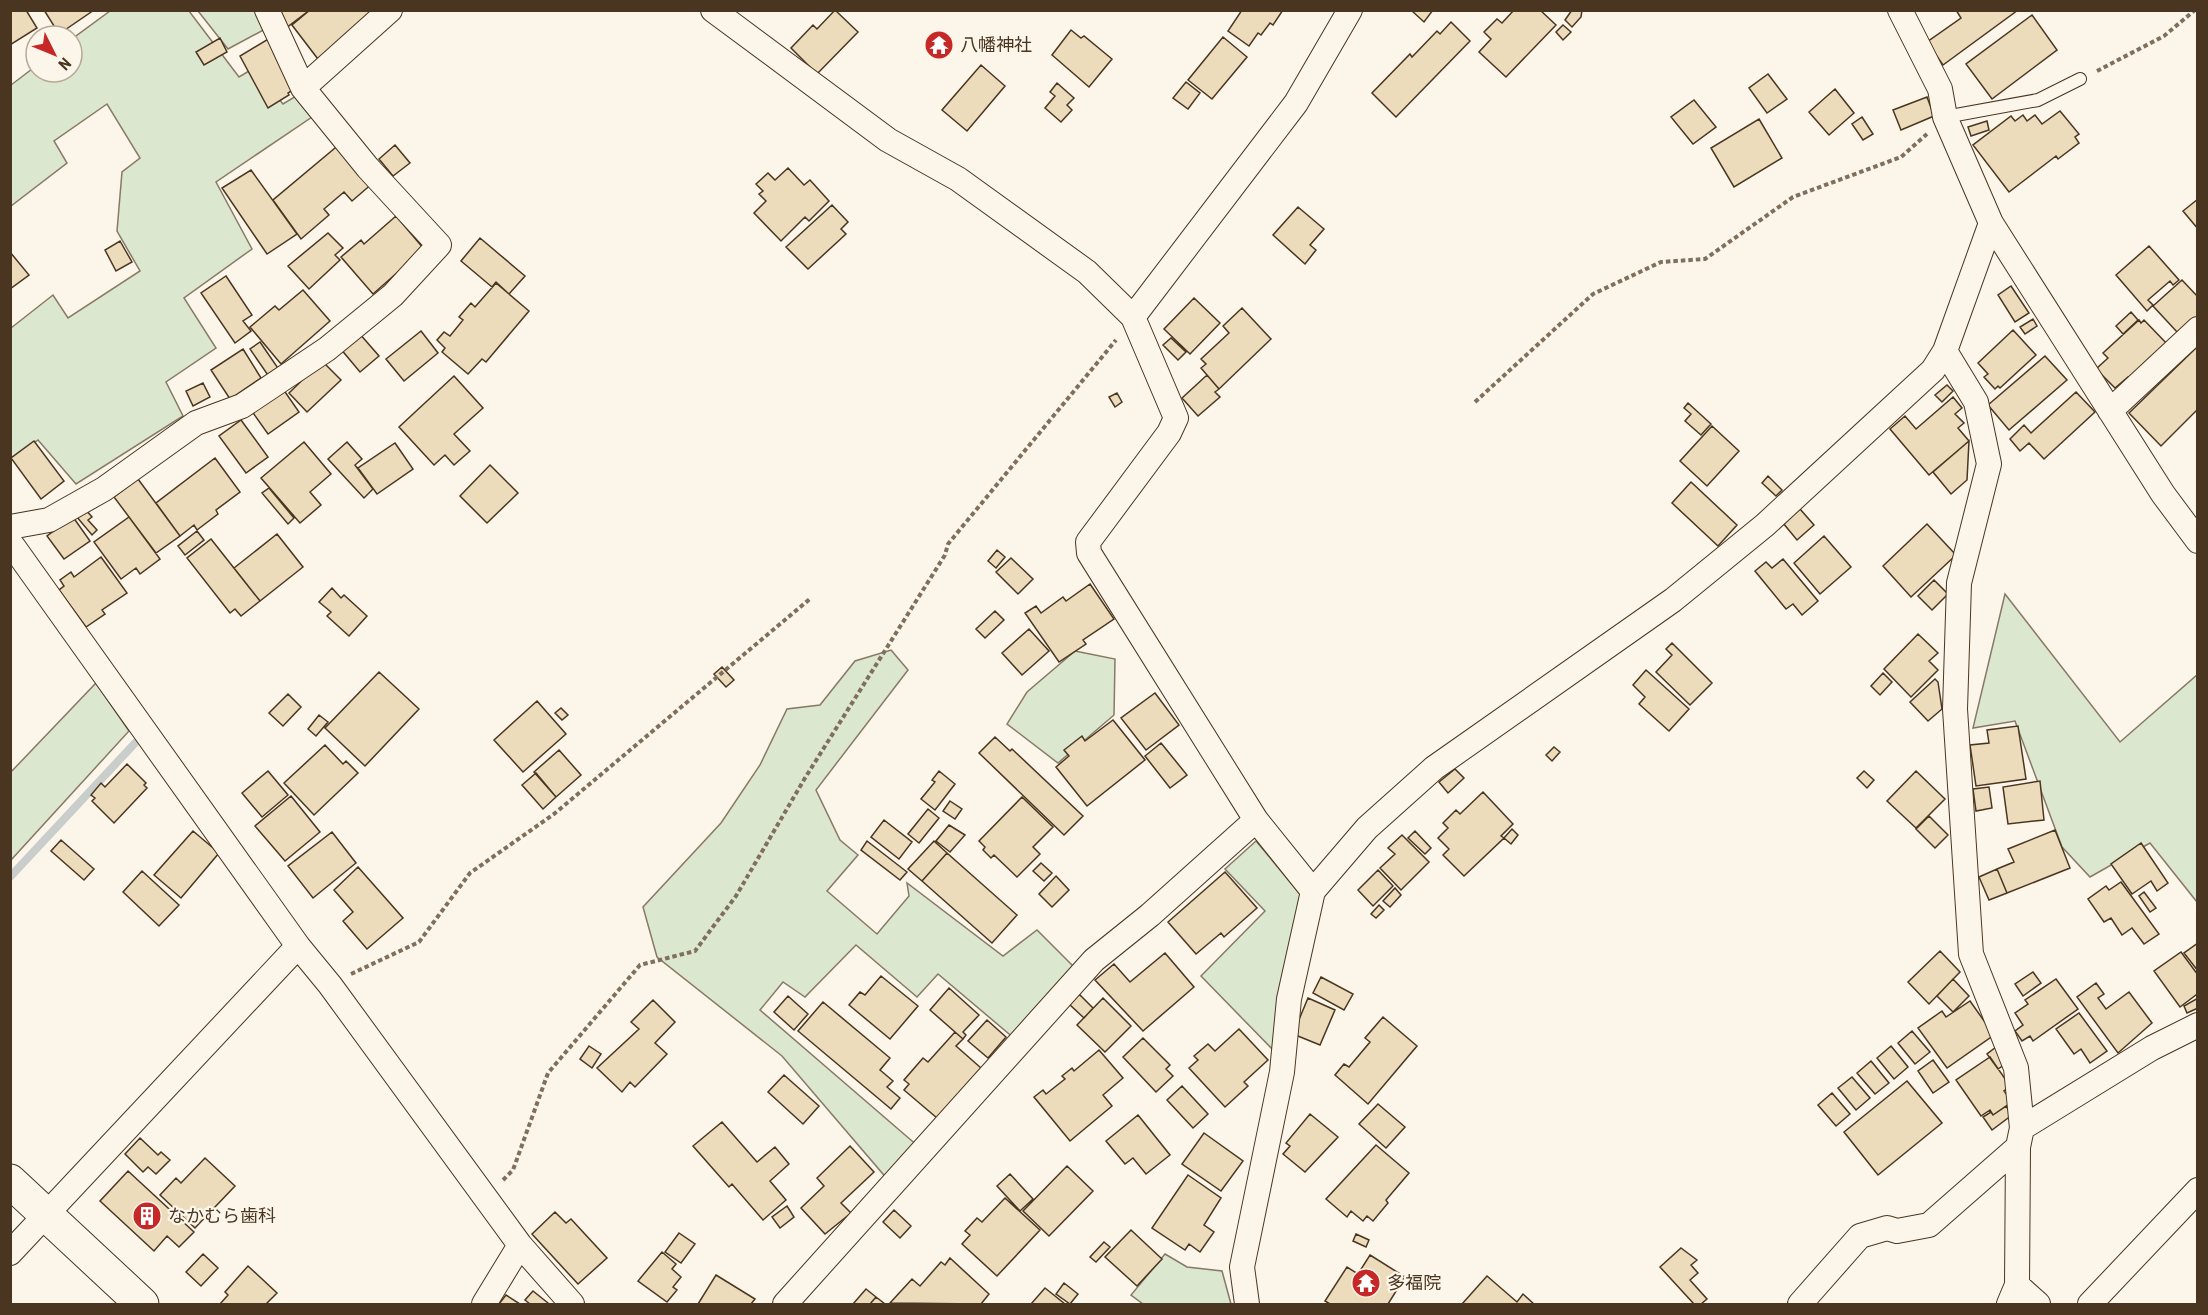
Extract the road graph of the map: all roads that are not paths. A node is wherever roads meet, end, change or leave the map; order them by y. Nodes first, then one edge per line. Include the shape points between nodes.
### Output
1 (267, 10) edge
2 (390, 10) edge
3 (713, 10) edge
4 (1350, 10) edge
5 (1900, 10) edge
6 (2080, 79) road end
7 (303, 88) junction
8 (1945, 117) junction
9 (1991, 222) junction
10 (1132, 317) junction
11 (2198, 329) edge
12 (1945, 351) junction
13 (2110, 411) junction
14 (10, 527) edge
15 (2198, 541) edge
16 (10, 542) edge
17 (1256, 820) junction
18 (1313, 891) junction
19 (298, 946) junction
20 (2198, 1025) edge
21 (2020, 1137) junction
22 (10, 1181) edge
23 (2198, 1190) edge
24 (46, 1214) junction
25 (520, 1245) junction
26 (10, 1253) edge
27 (2013, 1295) edge
28 (142, 1305) edge
29 (484, 1305) edge
30 (572, 1305) edge
31 (785, 1305) edge
32 (1247, 1305) edge
33 (1800, 1305) edge
34 (2038, 1305) edge
35 (2090, 1305) edge

1 - 7 street
2 - 7 street
3 - 10 street via 888,140 958,179 1087,272
4 - 10 street via 1296,104
5 - 8 street via 1940,89
6 - 8 lane via 2038,100
7 - 14 street via 368,168 439,245 393,295 327,349 242,406 196,423 104,489 50,520
8 - 9 street
9 - 12 street
9 - 13 street
10 - 17 street via 1176,418 1088,542 1089,553
11 - 13 street
12 - 18 street via 1933,370 1782,509 1673,600 1434,768 1367,828
12 - 21 street via 1976,402 1989,464 1959,583 1954,709 1971,954 2016,1068
13 - 15 street
16 - 19 street
17 - 18 street
17 - 31 street via 1094,960
18 - 32 street via 1288,999 1282,1072 1242,1267
19 - 24 street
19 - 25 street
20 - 21 street via 2152,1048
21 - 27 street
21 - 33 street via 1929,1225 1897,1231 1887,1228 1860,1236
22 - 24 street
23 - 35 street
24 - 26 street
24 - 28 street
25 - 29 street
25 - 30 street
27 - 34 street

